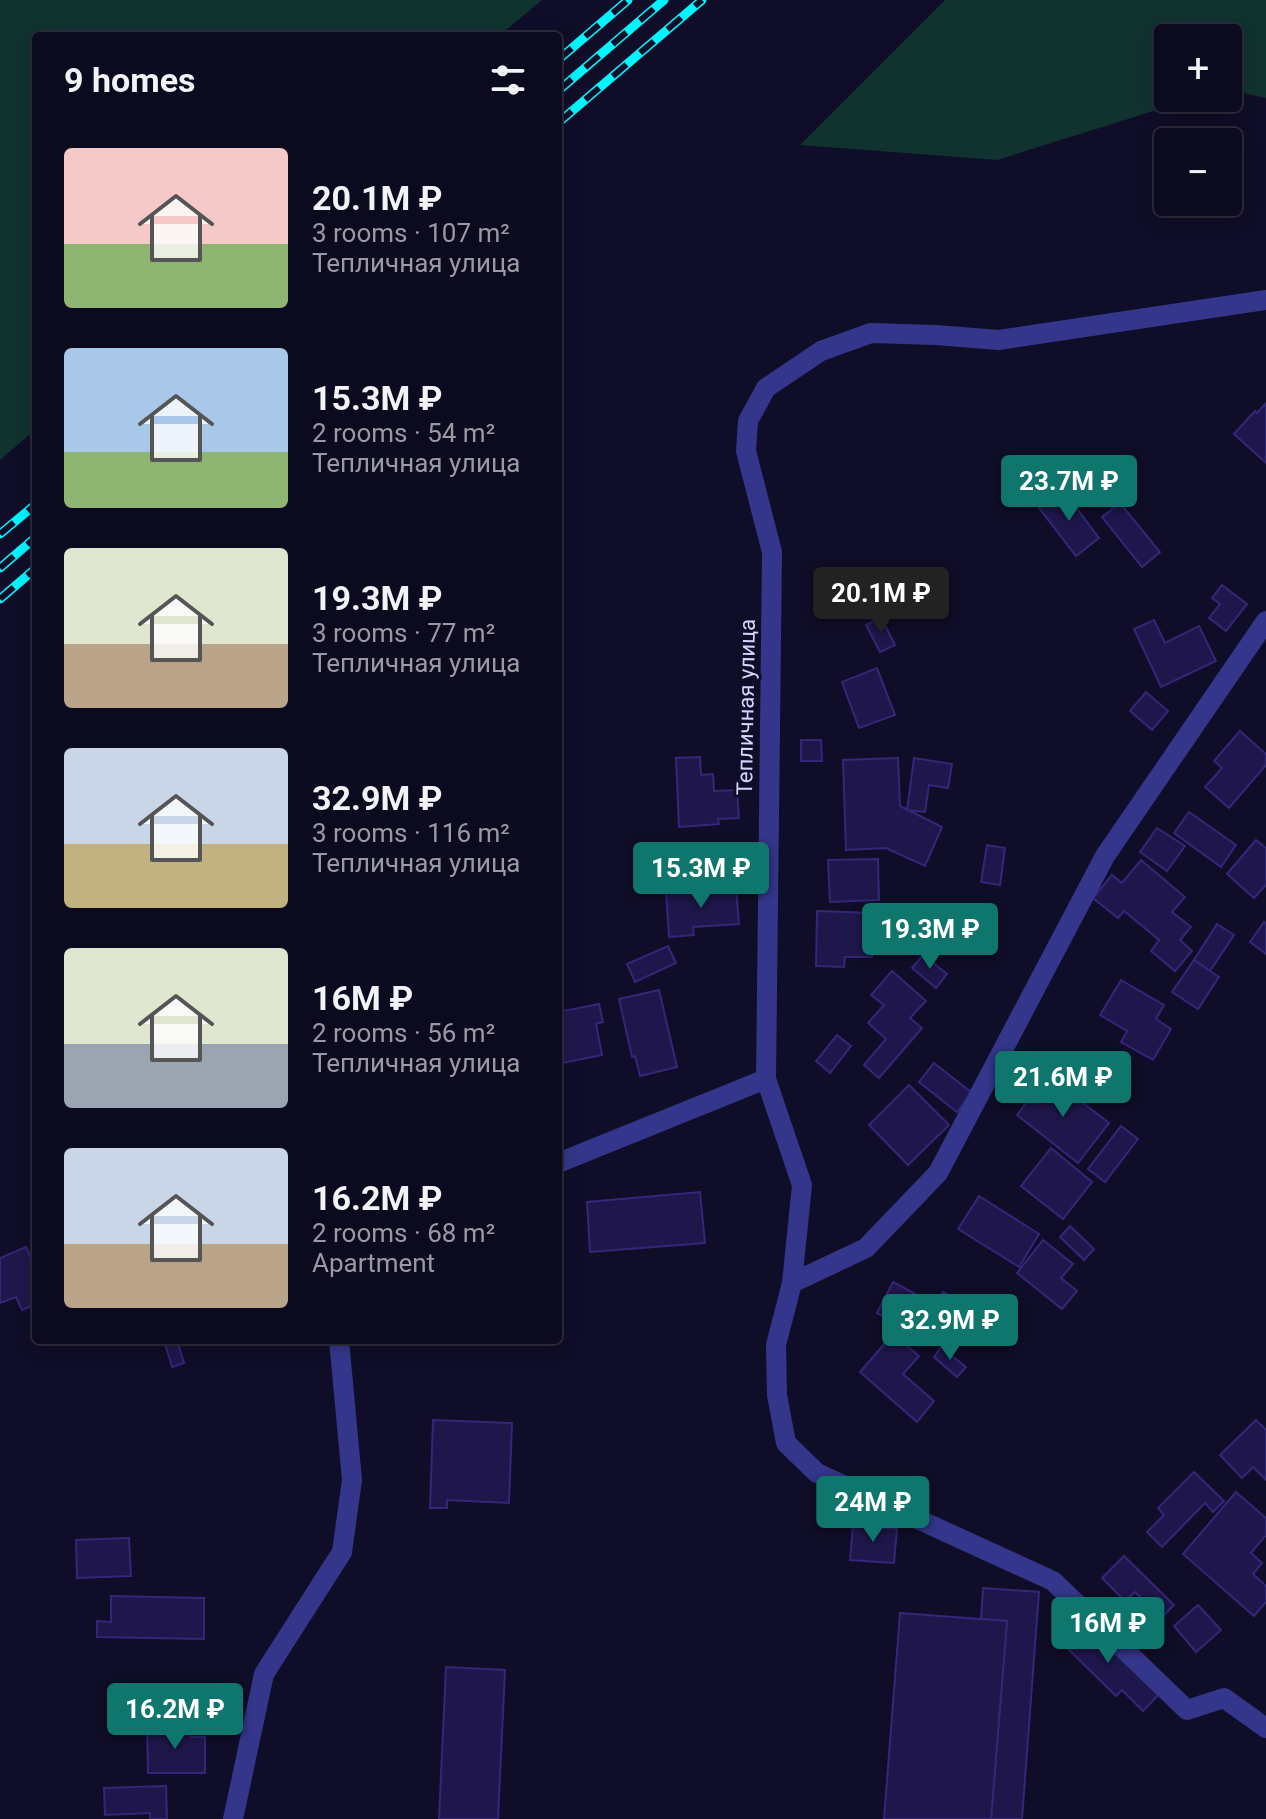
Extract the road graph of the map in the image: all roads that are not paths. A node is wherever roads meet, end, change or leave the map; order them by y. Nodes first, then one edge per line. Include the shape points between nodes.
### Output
1 (1266, 300) edge
2 (1266, 621) edge
3 (766, 1079) junction
4 (562, 1161) edge
5 (792, 1283) junction
6 (339, 1344) edge
7 (1266, 1728) edge
8 (233, 1819) edge

1 - 3 street, Тепличная улица via 999,340 871,333 821,351 766,388 748,421 746,451 772,552
2 - 5 street via 1105,856 938,1173 866,1248
3 - 4 street
3 - 5 street, Тепличная улица via 802,1185
5 - 7 street, Тепличная улица via 776,1345 777,1395 786,1443 817,1473 1053,1581 1187,1710 1224,1698
6 - 8 street via 352,1480 342,1552 264,1674

